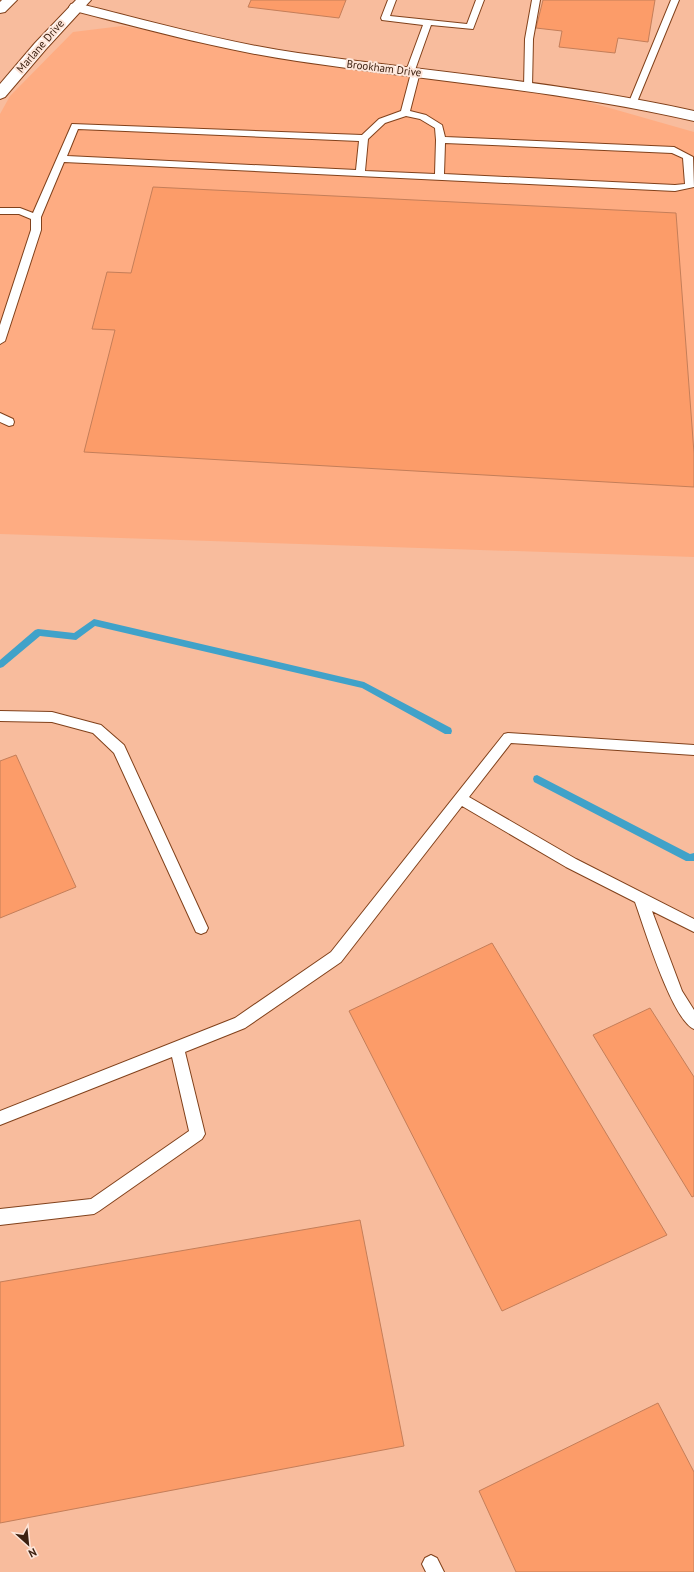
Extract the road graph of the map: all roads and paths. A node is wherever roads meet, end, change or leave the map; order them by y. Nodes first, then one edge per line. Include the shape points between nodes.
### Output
1 (10, 0) edge
2 (392, 0) edge
3 (480, 0) edge
4 (536, 0) edge
5 (675, 0) edge
6 (80, 4) edge
7 (0, 9) edge
8 (428, 23) junction
9 (413, 72) junction
10 (528, 87) junction
11 (0, 94) edge
12 (633, 102) junction
13 (405, 113) junction
14 (694, 116) edge
15 (364, 138) junction
16 (441, 140) junction
17 (60, 159) junction
18 (360, 173) junction
19 (439, 177) junction
20 (0, 211) edge
21 (36, 217) junction
22 (0, 341) edge
23 (0, 716) edge
24 (694, 750) edge
25 (461, 799) junction
26 (640, 898) junction
27 (694, 926) edge
28 (200, 928) dead end
29 (694, 1022) edge
30 (177, 1048) junction
31 (0, 1118) edge
32 (0, 1217) edge

1 - 7 main road
2 - 8 lane via 385,18
3 - 8 lane via 470,27
4 - 10 lane via 528,39
5 - 12 lane
6 - 9 main road, Brookham Drive via 230,46
6 - 11 main road, Marlane Drive via 21,67
8 - 9 lane
9 - 10 main road, Brookham Drive
9 - 13 lane
10 - 12 main road, Brookham Drive
12 - 14 main road, Brookham Drive
13 - 15 lane via 382,121
13 - 16 lane via 423,117 439,127
15 - 17 lane via 75,126
15 - 18 lane
16 - 19 lane
16 - 19 lane via 674,150 688,157 690,186 675,188
17 - 18 lane
17 - 21 lane
18 - 19 lane
20 - 21 lane via 20,212
21 - 22 lane via 36,230
23 - 28 lane via 52,718 97,729 119,749
24 - 25 lane via 508,738
25 - 26 lane via 572,863
25 - 30 lane via 336,957 240,1023
26 - 27 lane
26 - 29 lane via 676,995
30 - 31 lane
30 - 32 lane via 198,1134 94,1206

